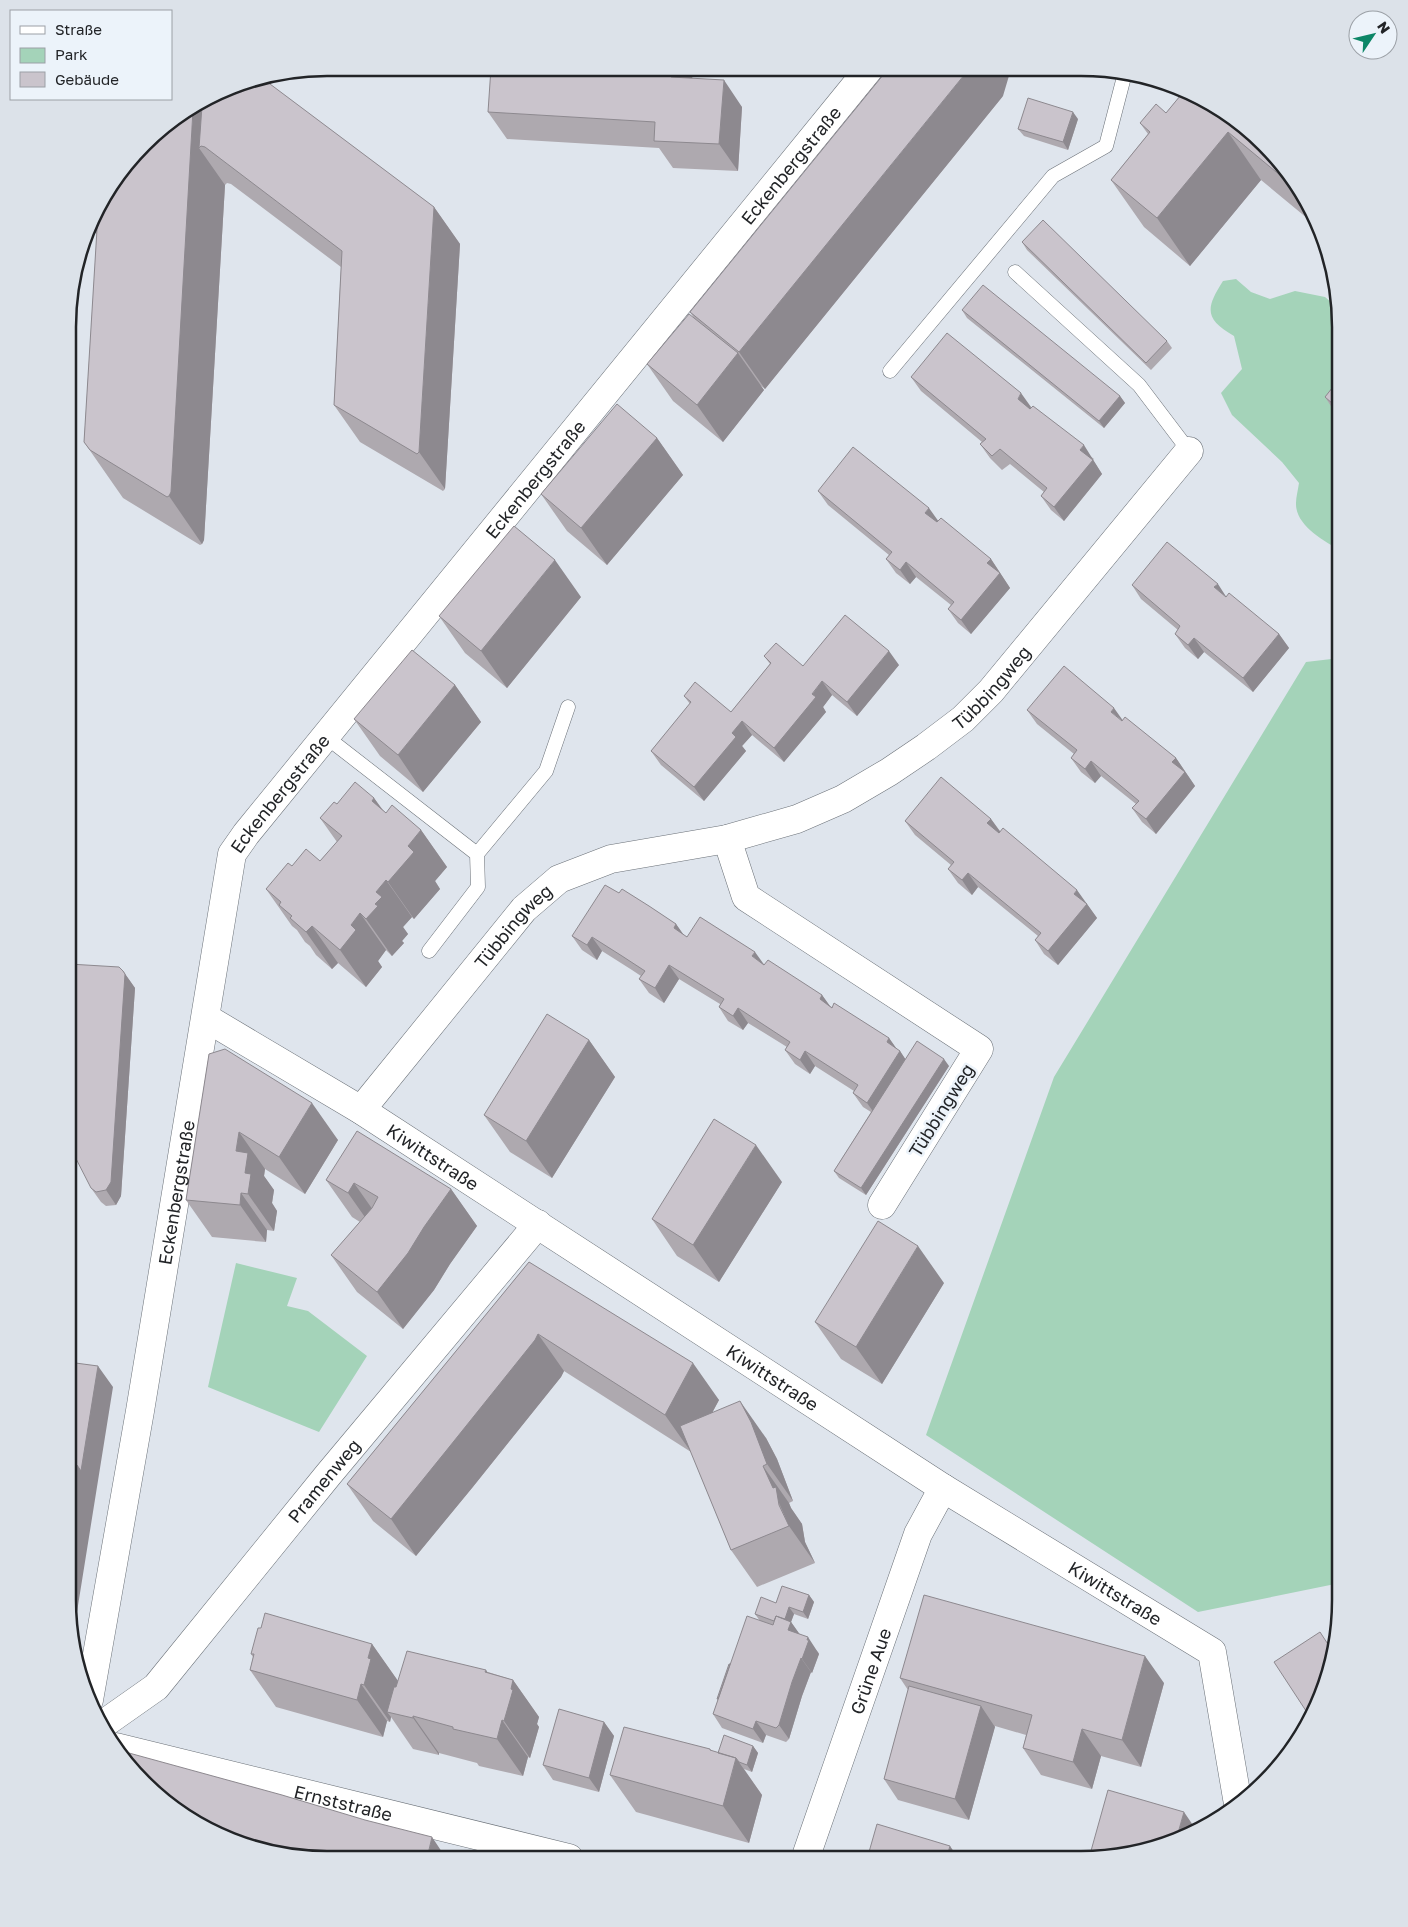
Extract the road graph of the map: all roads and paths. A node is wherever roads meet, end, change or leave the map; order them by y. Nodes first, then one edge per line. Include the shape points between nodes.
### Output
1 (863, 76) edge
2 (1123, 80) edge
3 (1015, 272) dead end
4 (890, 371) dead end
5 (1189, 451) joint
6 (568, 707) dead end
7 (325, 736) junction
8 (728, 839) junction
9 (477, 854) junction
10 (429, 951) dead end
11 (206, 1018) junction
12 (361, 1110) junction
13 (882, 1204) dead end
14 (538, 1224) junction
15 (943, 1488) junction
16 (92, 1685) edge
17 (108, 1721) edge
18 (126, 1749) edge
19 (1237, 1797) edge
20 (540, 1851) edge
21 (808, 1851) edge

1 - 7 street, Eckenbergstraße
2 - 4 lane via 1106,146 1053,176
3 - 5 lane via 1139,385
5 - 8 street, Tübbingweg via 991,691 963,719 889,772 843,799 797,819
6 - 9 lane via 546,771
7 - 9 lane
7 - 11 street, Eckenbergstraße via 232,854
8 - 12 street, Tübbingweg via 611,859 559,879 524,909
8 - 13 street, Tübbingweg via 746,897 979,1050
9 - 10 lane via 478,887
11 - 12 street, Kiwittstraße
11 - 16 street, Eckenbergstraße
12 - 14 street, Kiwittstraße
14 - 15 street, Kiwittstraße
14 - 17 street, Pramenweg via 156,1687
15 - 19 street, Kiwittstraße via 1212,1652
15 - 21 street, Grüne Aue via 908,1560
18 - 20 street, Ernststraße

